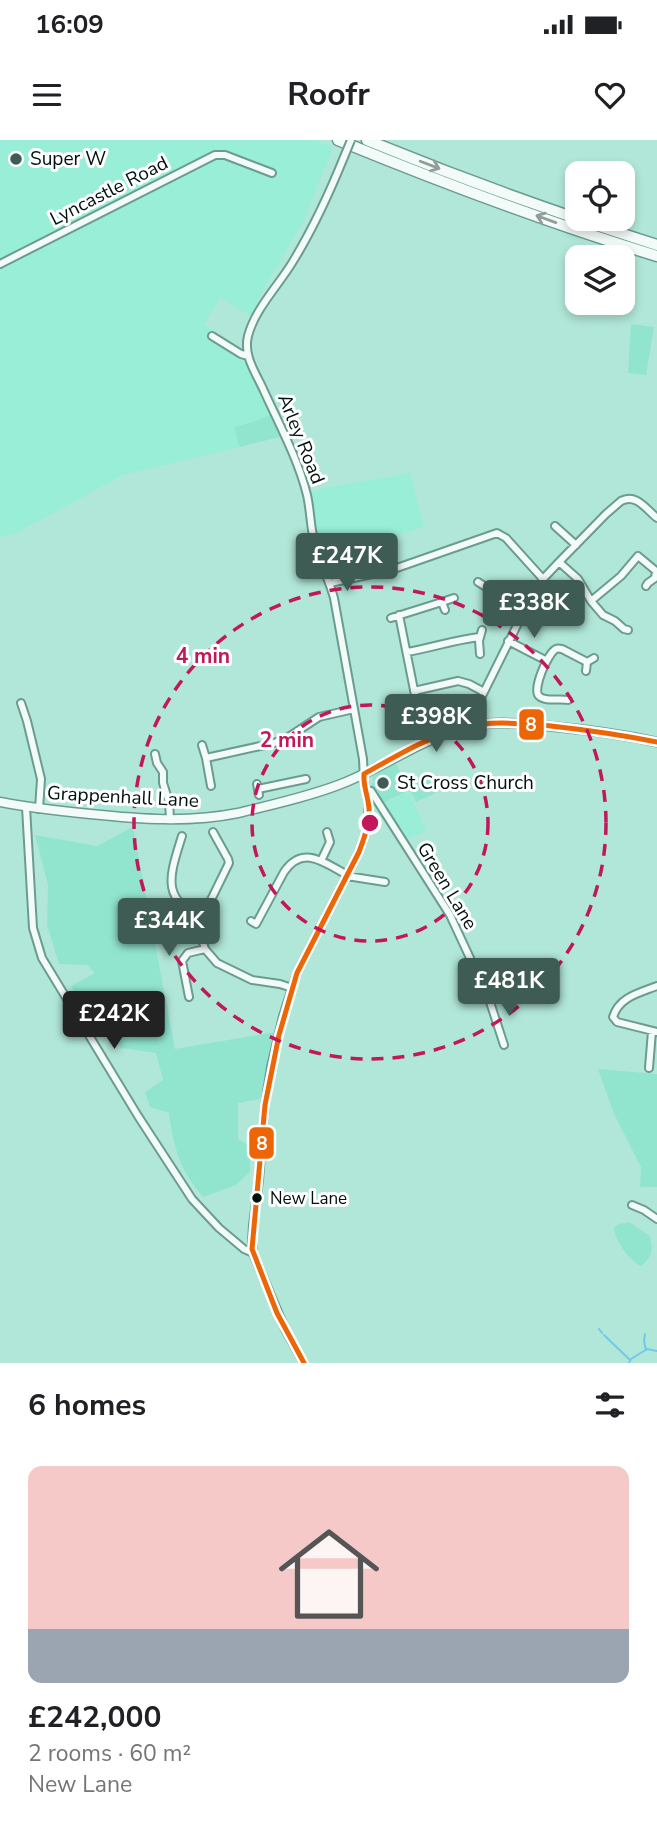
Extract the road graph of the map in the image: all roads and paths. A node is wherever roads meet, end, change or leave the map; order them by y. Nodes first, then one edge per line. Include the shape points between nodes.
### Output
1 (338, 140) edge
2 (351, 140) edge
3 (367, 140) edge
4 (272, 173) dead end
5 (657, 245) edge
6 (657, 256) edge
7 (0, 264) edge
8 (212, 336) dead end
9 (248, 356) junction
10 (657, 518) edge
11 (553, 526) dead end
12 (576, 545) junction
13 (559, 562) junction
14 (656, 571) edge
15 (544, 579) junction
16 (478, 582) dead end
17 (330, 583) junction
18 (646, 586) dead end
19 (454, 598) dead end
20 (591, 601) junction
21 (442, 602) junction
22 (524, 608) junction
23 (445, 610) dead end
24 (399, 615) junction
25 (391, 618) dead end
26 (629, 630) dead end
27 (508, 641) junction
28 (407, 652) junction
29 (480, 654) dead end
30 (594, 658) dead end
31 (547, 661) junction
32 (587, 662) junction
33 (586, 671) dead end
34 (414, 691) junction
35 (484, 692) junction
36 (569, 701) dead end
37 (21, 703) dead end
38 (417, 705) dead end
39 (354, 709) junction
40 (470, 727) junction
41 (657, 742) edge
42 (202, 745) dead end
43 (155, 753) dead end
44 (206, 758) junction
45 (364, 774) junction
46 (306, 779) dead end
47 (286, 784) junction
48 (211, 786) dead end
49 (258, 789) dead end
50 (366, 790) junction
51 (290, 799) junction
52 (0, 802) edge
53 (26, 807) junction
54 (39, 809) junction
55 (170, 819) junction
56 (213, 832) dead end
57 (327, 832) dead end
58 (182, 835) dead end
59 (321, 861) junction
60 (347, 875) junction
61 (385, 882) dead end
62 (205, 919) junction
63 (251, 921) dead end
64 (205, 949) junction
65 (657, 986) edge
66 (292, 988) junction
67 (187, 999) dead end
68 (654, 1031) edge
69 (504, 1045) dead end
70 (649, 1068) dead end
71 (632, 1205) dead end
72 (657, 1219) edge
73 (253, 1253) junction
74 (304, 1363) edge

6 -> 1 highway via 458,188
2 - 9 street, bridge via 311,231 256,316 247,342
3 -> 5 highway
4 - 7 street, Lyncastle Road via 215,155
8 - 9 street
9 - 17 street, Arley Road via 301,477 314,542
10 - 12 street via 638,501 626,498
11 - 12 street
12 - 13 street
13 - 15 street
13 - 20 street via 578,579
14 - 18 street
14 - 20 street via 638,556
15 - 17 street via 497,533 391,570
15 - 22 street
16 - 22 street via 489,589 508,588
17 - 39 street, Arley Road
19 - 21 street
20 - 26 street via 603,615
21 - 23 street
21 - 24 street
22 - 27 street
24 - 25 street
24 - 28 street
27 - 31 street
27 - 35 street
28 - 29 street via 481,634
28 - 34 street
30 - 32 street
31 - 32 street via 558,648
31 - 36 street via 537,685 538,695
32 - 33 street
34 - 35 street via 458,681
34 - 38 street
35 - 40 street
37 - 54 street via 41,779
39 - 44 street via 318,717 274,743
39 - 45 street, Arley Road
40 - 41 main road, Grappenhall Lane via 520,723
40 - 45 main road, Grappenhall Lane via 407,750
42 - 44 street
43 - 55 street via 163,772
44 - 48 street
45 - 50 street, Arley Road
45 - 51 main road, Grappenhall Lane
46 - 47 street
47 - 49 street
47 - 51 street
50 - 60 street, Arley Road via 366,831
50 - 69 street, Green Lane via 371,791 450,915 489,999
51 - 55 main road, Grappenhall Lane via 225,815
52 - 53 main road, Grappenhall Lane
53 - 54 main road, Grappenhall Lane
53 - 73 street via 33,928 48,970 192,1199 219,1228
54 - 55 main road, Grappenhall Lane
56 - 62 street via 229,863
57 - 59 street via 330,842
58 - 62 street via 172,891 184,908
59 - 60 street
59 - 63 street via 312,857 288,865 256,924
60 - 61 street
60 - 66 street, Arley Road
62 - 64 street
64 - 66 street via 217,963 252,980
64 - 67 street via 188,953 182,961
65 - 68 street via 624,1000 613,1014 617,1023
66 - 73 street, Arley Road via 265,1105
68 - 70 street
71 - 72 street
73 - 74 street via 281,1322

